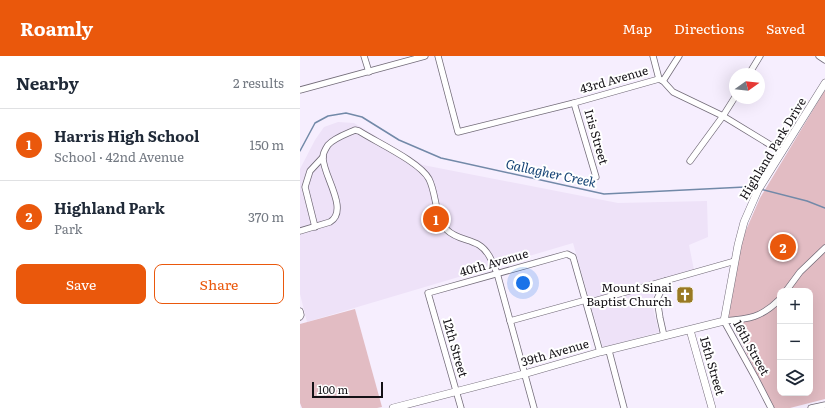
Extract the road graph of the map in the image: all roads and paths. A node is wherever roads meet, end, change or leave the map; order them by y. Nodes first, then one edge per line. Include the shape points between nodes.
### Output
1 (364, 56) edge
2 (425, 56) edge
3 (438, 56) edge
4 (653, 56) edge
5 (679, 56) edge
6 (760, 56) edge
7 (819, 56) edge
8 (825, 60) edge
9 (753, 68) edge
10 (369, 72) junction
11 (661, 80) junction
12 (825, 84) edge
13 (300, 90) edge
14 (574, 103) junction
15 (731, 104) edge
16 (723, 116) junction
17 (782, 152) junction
18 (323, 157) junction
19 (690, 161) dead end
20 (596, 178) dead end
21 (315, 227) junction
22 (300, 231) edge
23 (825, 248) edge
24 (735, 261) junction
25 (497, 273) junction
26 (666, 281) junction
27 (788, 288) edge
28 (428, 293) joint
29 (587, 302) junction
30 (777, 302) edge
31 (510, 321) junction
32 (724, 321) junction
33 (690, 330) junction
34 (664, 336) junction
35 (608, 351) junction
36 (600, 352) junction
37 (524, 374) junction
38 (456, 391) junction
39 (825, 405) edge
40 (394, 408) edge
41 (460, 408) edge
42 (534, 408) edge
43 (624, 408) edge
44 (712, 408) edge
45 (771, 408) edge
46 (811, 408) edge

1 - 10 street
2 - 10 street
3 - 14 street, 43rd Avenue via 458,132
4 - 11 street
5 - 11 street
6 - 9 street
7 - 8 street
10 - 13 street
11 - 14 street, 43rd Avenue
11 - 16 street, 43rd Avenue via 673,92
12 - 17 street, Highland Park Drive
14 - 20 street, Iris Street
15 - 16 street
16 - 17 street, 43rd Avenue
16 - 19 street
17 - 24 street, Highland Park Drive via 760,187 744,222
18 - 21 street via 310,171 305,187
18 - 21 street via 338,211 334,220
18 - 25 street via 331,142 355,130 424,171 446,228 453,235 480,245
21 - 22 street
23 - 27 street
24 - 26 street
24 - 32 street, Highland Park Drive
25 - 28 street, 40th Avenue
25 - 29 street, 40th Avenue via 567,254 574,257
25 - 31 street
26 - 29 street
26 - 34 street via 657,299
28 - 38 street, 12th Street
29 - 31 street
29 - 36 street
30 - 32 street via 757,316
31 - 37 street
32 - 33 street, 39th Avenue
32 - 45 street, 16th Street
33 - 34 street, 39th Avenue
33 - 44 street, 15th Street
34 - 35 street, 39th Avenue
35 - 36 street, 39th Avenue
35 - 43 street
36 - 37 street, 39th Avenue
37 - 38 street, 39th Avenue
37 - 42 street
38 - 40 street, 39th Avenue
38 - 41 street, 12th Street
39 - 46 street

